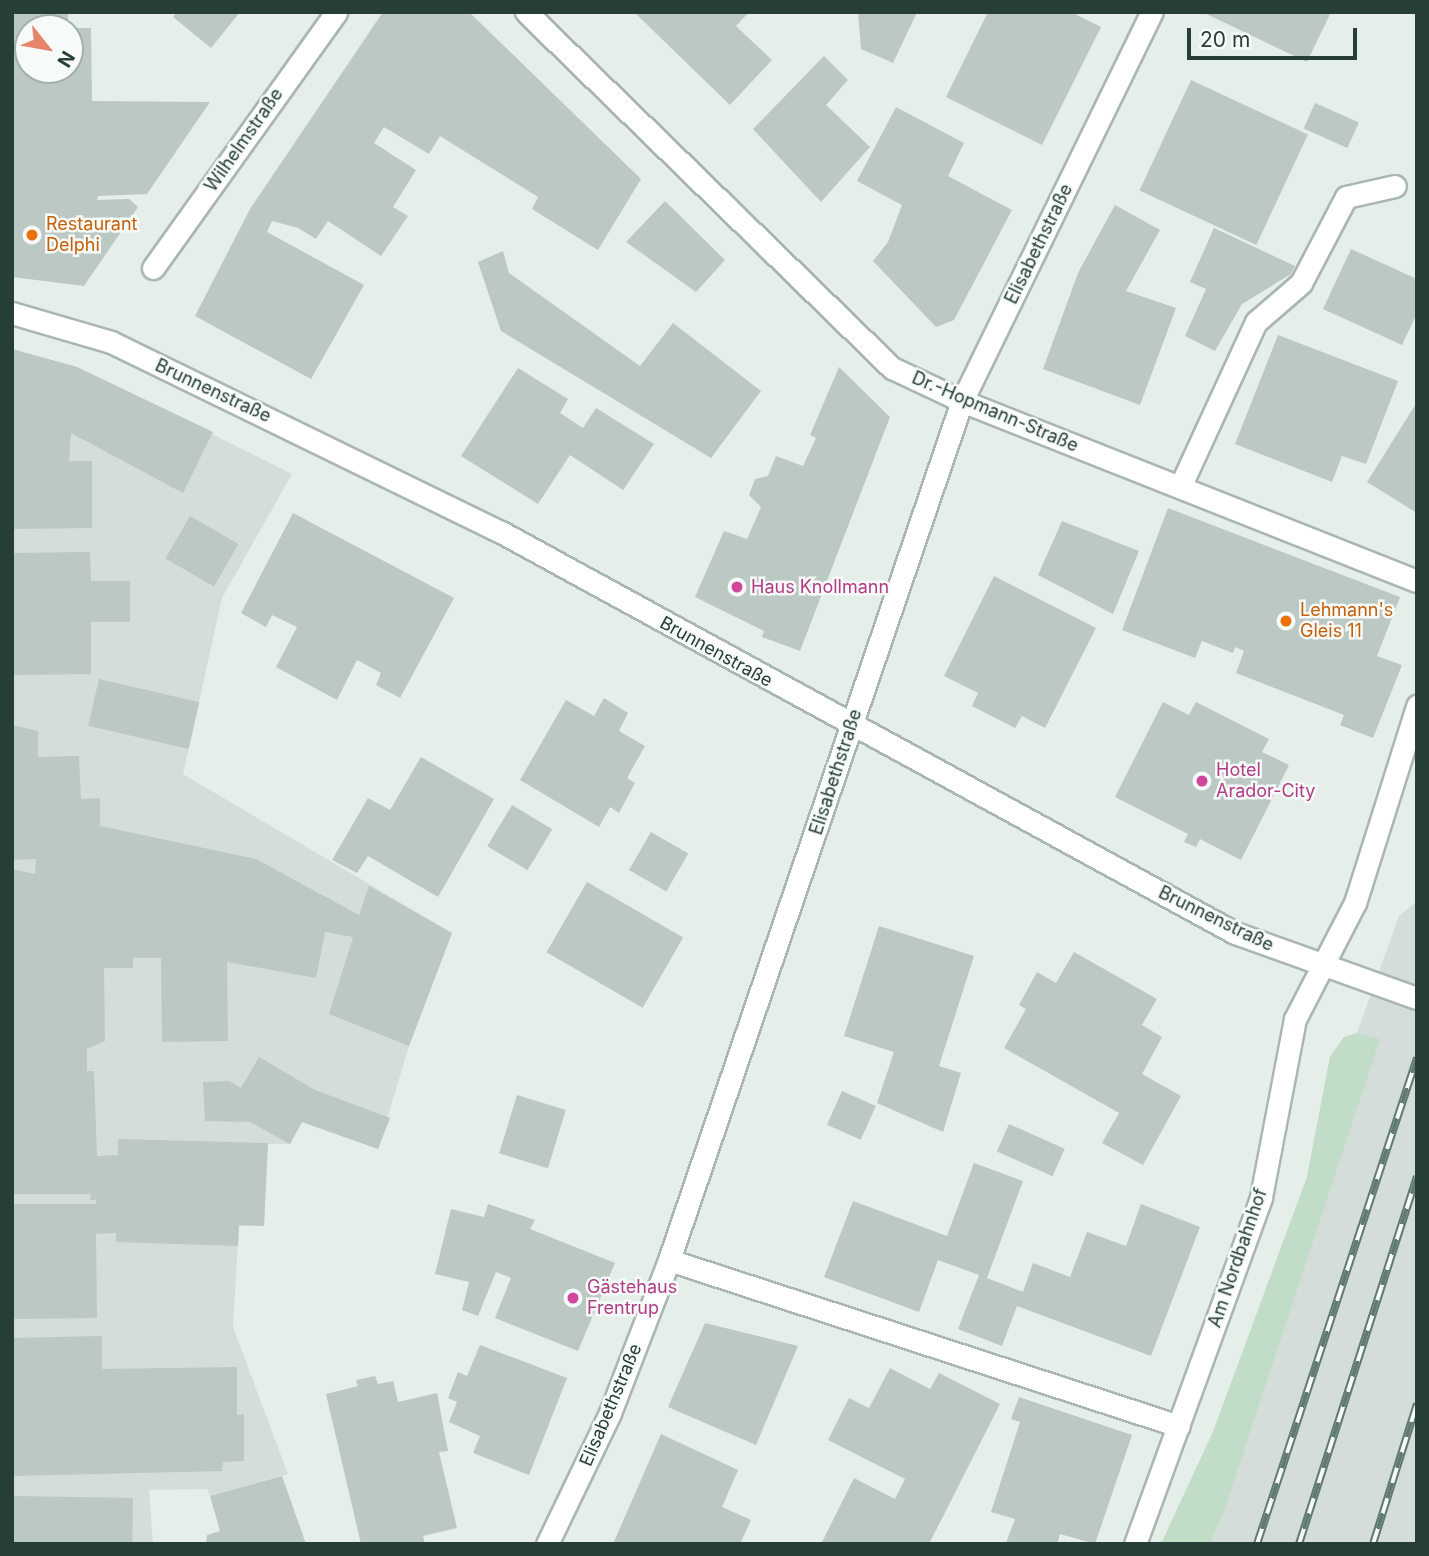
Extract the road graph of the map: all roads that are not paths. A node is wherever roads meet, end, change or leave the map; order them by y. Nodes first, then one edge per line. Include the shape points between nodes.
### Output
1 (336, 12) edge
2 (526, 12) edge
3 (1152, 12) edge
4 (1395, 186) dead end
5 (153, 268) dead end
6 (12, 313) edge
7 (962, 401) junction
8 (1180, 488) junction
9 (1417, 581) edge
10 (1417, 706) edge
11 (851, 727) junction
12 (1321, 967) junction
13 (1417, 998) edge
14 (669, 1260) junction
15 (1179, 1426) junction
16 (547, 1544) edge
17 (1135, 1544) edge

1 - 5 street, Wilhelmstraße
2 - 7 street, Dr.-Hopmann-Straße via 892,368
3 - 7 street, Elisabethstraße
4 - 8 street via 1346,197 1301,284 1256,322
6 - 11 street, Brunnenstraße via 111,342 322,443 501,532
7 - 8 street, Dr.-Hopmann-Straße
7 - 11 street, Elisabethstraße
8 - 9 street, Dr.-Hopmann-Straße
10 - 12 street via 1355,903
11 - 12 street, Brunnenstraße via 1235,933
11 - 14 street, Elisabethstraße
12 - 13 street, Brunnenstraße
12 - 15 street, Am Nordbahnhof via 1286,1049 1276,1131 1261,1197
14 - 15 street
14 - 16 street, Elisabethstraße via 610,1413
15 - 17 street, Am Nordbahnhof

